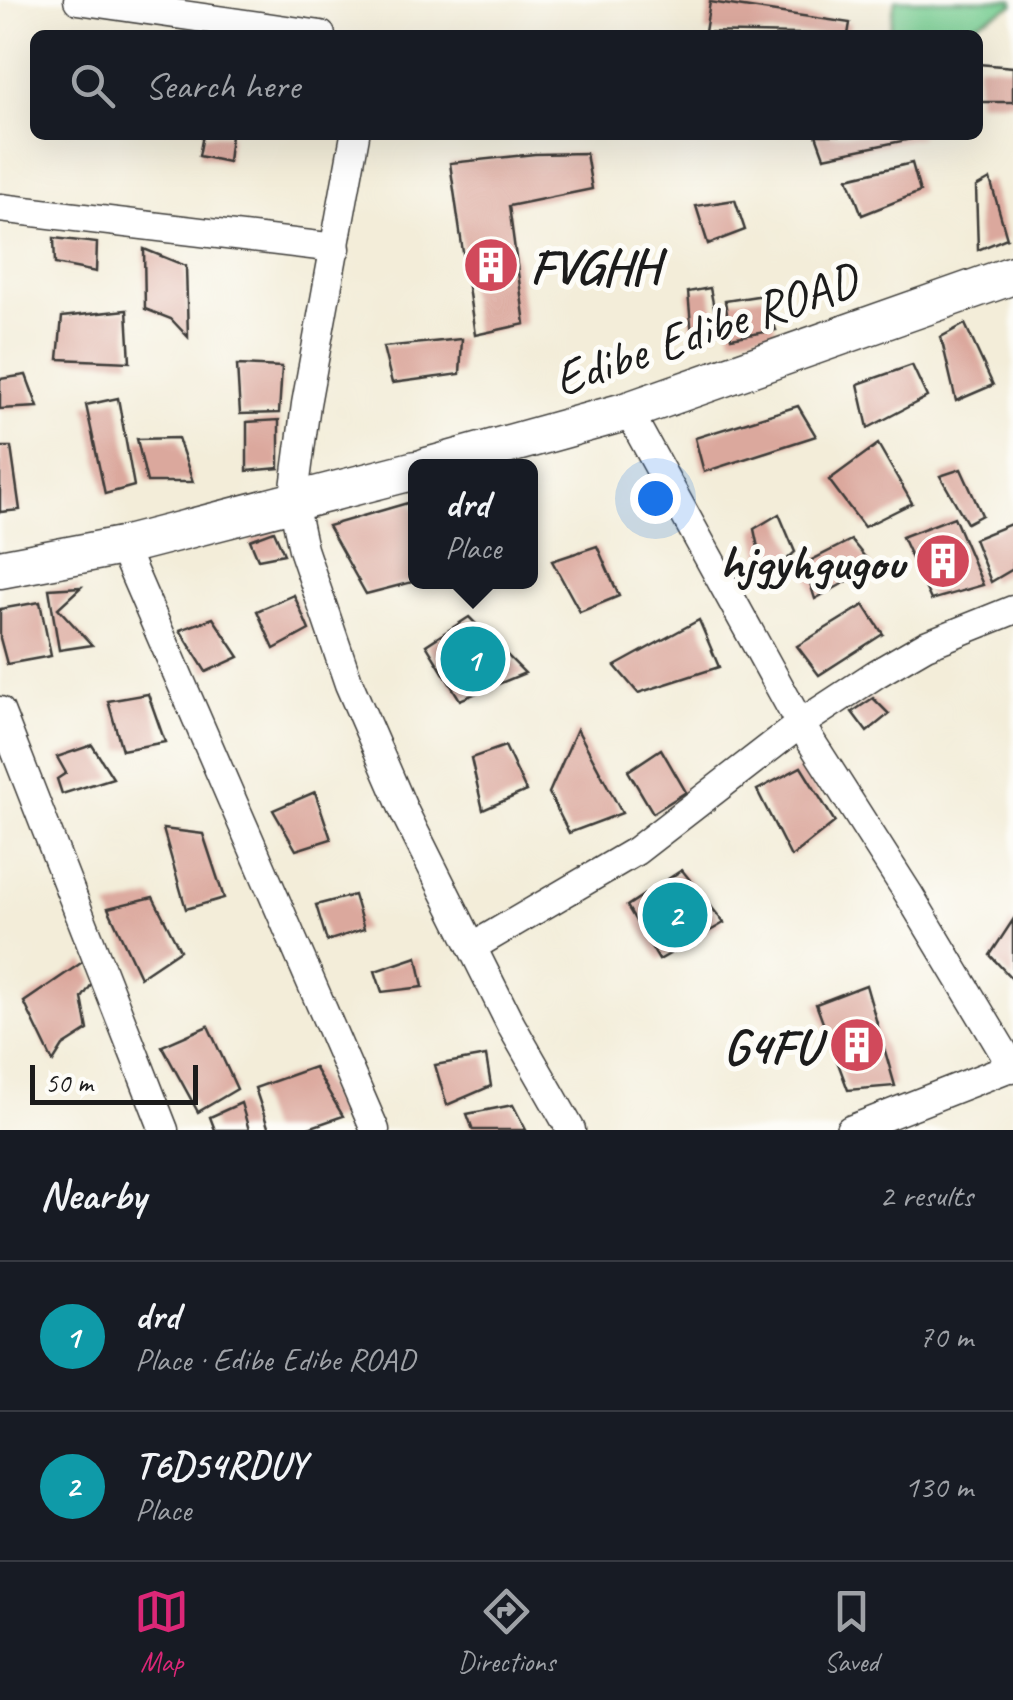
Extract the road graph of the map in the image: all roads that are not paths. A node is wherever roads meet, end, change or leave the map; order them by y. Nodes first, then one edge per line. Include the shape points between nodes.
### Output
1 (78, 0) edge
2 (285, 30) edge
3 (353, 140) edge
4 (0, 208) edge
5 (336, 248) junction
6 (1013, 275) edge
7 (628, 411) junction
8 (453, 459) edge
9 (408, 472) edge
10 (293, 503) junction
11 (122, 546) junction
12 (0, 569) edge
13 (1013, 610) edge
14 (0, 711) edge
15 (800, 724) junction
16 (472, 947) junction
17 (1013, 1067) edge
18 (164, 1130) edge
19 (375, 1130) edge
20 (570, 1130) edge
21 (850, 1130) edge

1 - 2 street
3 - 5 street
4 - 5 street
5 - 10 street
6 - 7 main road, Edibe Edibe ROAD
7 - 8 main road, Edibe Edibe ROAD
7 - 15 street
9 - 10 main road
10 - 11 main road
10 - 16 street via 349,684
11 - 12 main road
11 - 19 street
13 - 15 street via 926,645
14 - 18 street
15 - 16 street via 636,851
15 - 17 street
16 - 20 street
17 - 21 street

